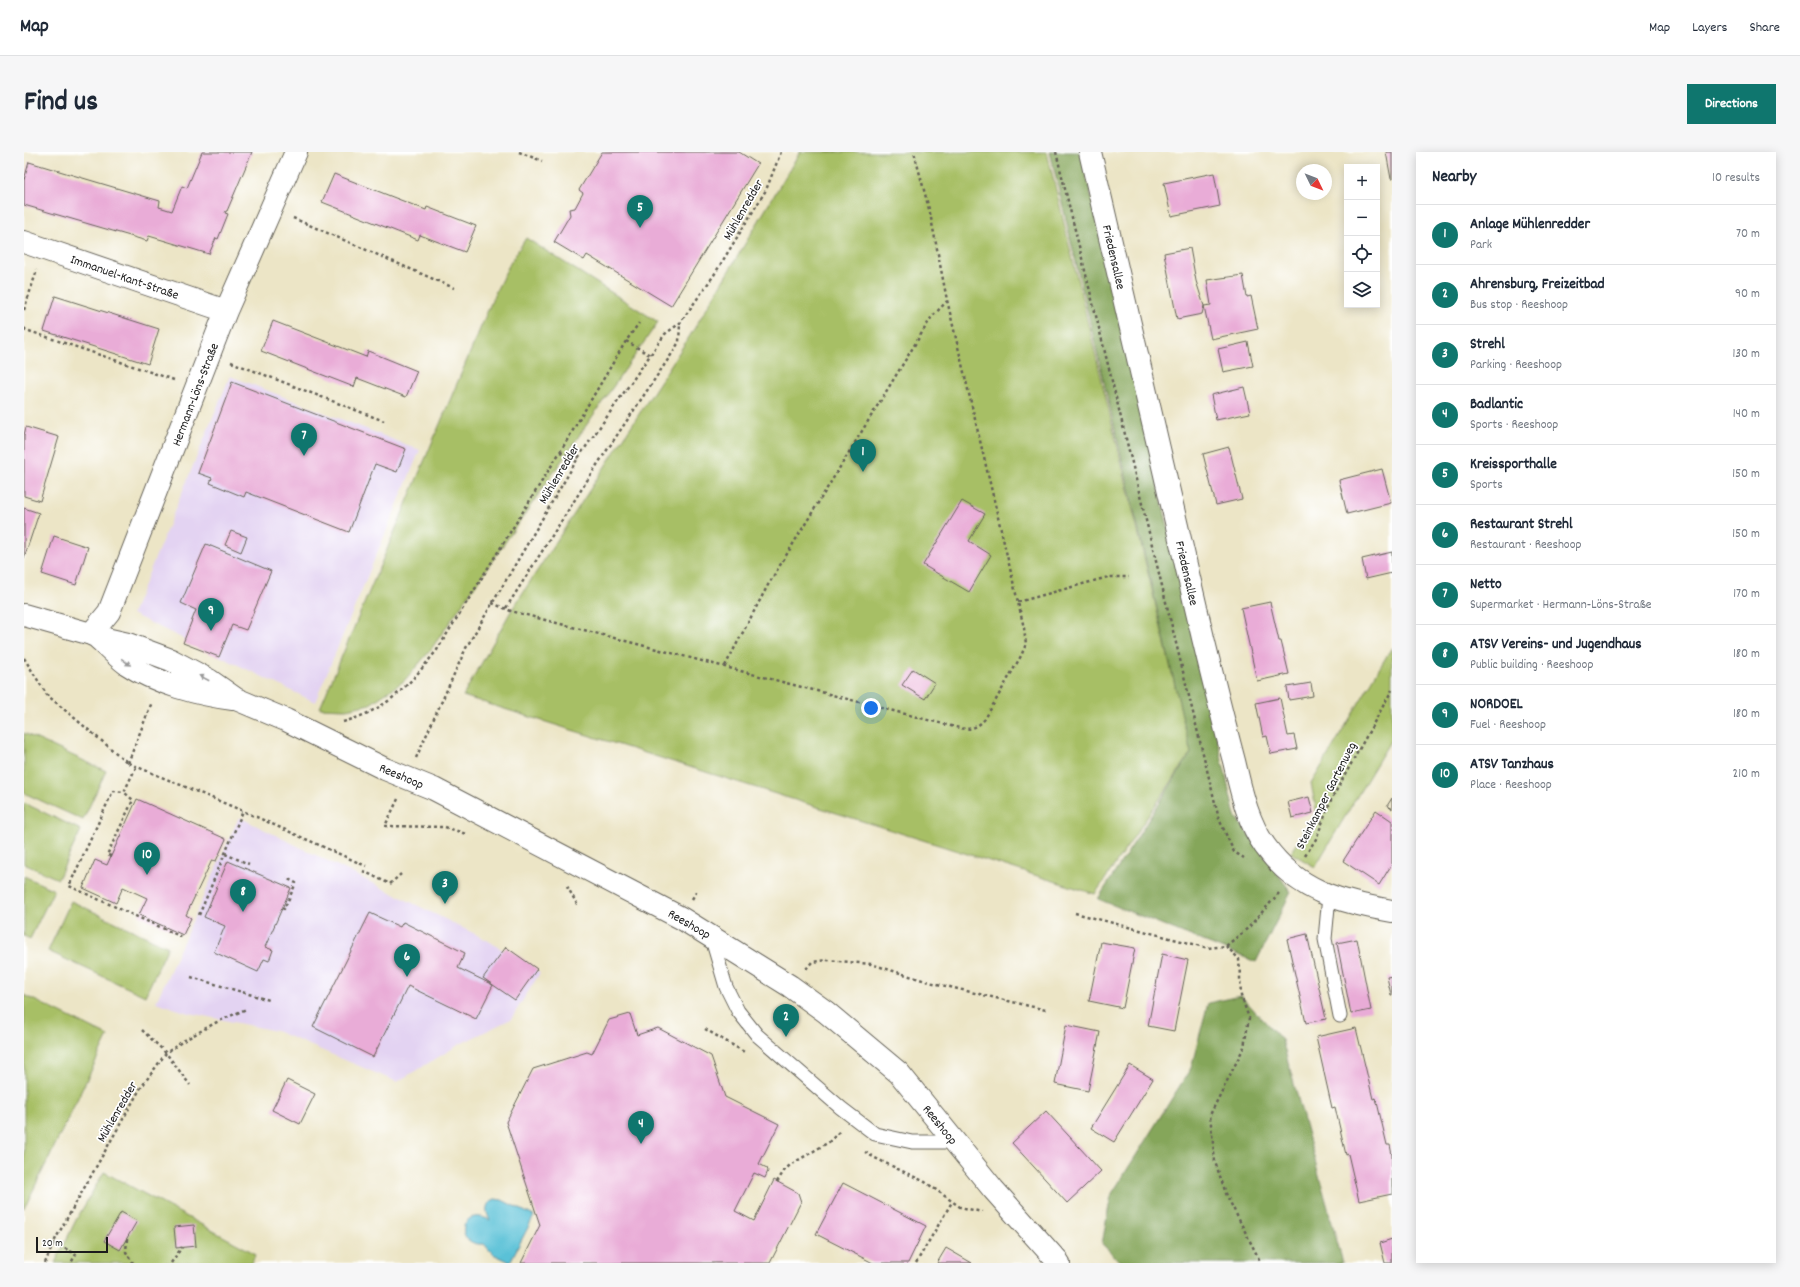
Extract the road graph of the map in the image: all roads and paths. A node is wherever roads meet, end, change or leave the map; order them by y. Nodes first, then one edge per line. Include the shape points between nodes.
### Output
1 (296, 152) edge
2 (519, 152) edge
3 (781, 152) edge
4 (914, 152) edge
5 (1056, 152) edge
6 (1090, 152) edge
7 (542, 161) dead end
8 (272, 209) junction
9 (34, 245) edge
10 (454, 288) dead end
11 (947, 300) junction
12 (24, 310) edge
13 (226, 311) junction
14 (639, 323) dead end
15 (680, 323) junction
16 (24, 328) edge
17 (626, 341) junction
18 (210, 354) junction
19 (650, 355) junction
20 (197, 388) junction
21 (384, 421) dead end
22 (560, 452) junction
23 (578, 458) junction
24 (1158, 569) dead end
25 (1129, 577) dead end
26 (1018, 602) junction
27 (492, 603) junction
28 (506, 608) junction
29 (24, 614) edge
30 (94, 636) junction
31 (24, 658) edge
32 (725, 666) junction
33 (161, 681) junction
34 (1392, 690) edge
35 (236, 699) junction
36 (384, 705) dead end
37 (128, 763) junction
38 (136, 767) junction
39 (407, 778) junction
40 (124, 792) junction
41 (243, 811) junction
42 (466, 834) dead end
43 (225, 854) junction
44 (111, 856) dead end
45 (250, 864) dead end
46 (366, 866) dead end
47 (363, 871) dead end
48 (401, 874) dead end
49 (1292, 877) junction
50 (286, 878) dead end
51 (563, 882) dead end
52 (1329, 896) junction
53 (578, 906) dead end
54 (282, 908) dead end
55 (1392, 910) edge
56 (1075, 914) dead end
57 (199, 915) dead end
58 (710, 935) junction
59 (182, 937) dead end
60 (1226, 946) junction
61 (191, 978) dead end
62 (790, 986) junction
63 (268, 1000) dead end
64 (246, 1009) dead end
65 (1046, 1010) dead end
66 (1340, 1016) dead end
67 (142, 1030) dead end
68 (166, 1053) junction
69 (190, 1085) dead end
70 (840, 1131) dead end
71 (955, 1142) junction
72 (777, 1182) dead end
73 (952, 1202) dead end
74 (127, 1239) dead end
75 (54, 1243) junction
76 (182, 1247) dead end
77 (45, 1263) edge
78 (71, 1263) edge
79 (133, 1263) edge
80 (171, 1263) edge
81 (916, 1263) edge
82 (1059, 1263) edge
83 (1259, 1263) edge

1 - 8 street, Hermann-Löns-Straße
2 - 7 path
3 - 15 path, Mühlenredder via 766,190 714,275
4 - 11 path via 930,213
5 - 24 path
6 - 49 street, Friedensallee via 1185,561 1245,805 1259,838
8 - 10 path
8 - 13 street, Hermann-Löns-Straße
9 - 12 path
9 - 13 street, Immanuel-Kant-Straße
11 - 26 path
11 - 32 path via 931,318 768,585
13 - 18 street, Hermann-Löns-Straße
14 - 17 path
15 - 19 path, Mühlenredder via 665,334
15 - 28 path via 679,342
16 - 20 path
17 - 19 path
17 - 22 path
18 - 20 street, Hermann-Löns-Straße
18 - 21 path
19 - 23 path, Mühlenredder
20 - 30 street, Hermann-Löns-Straße via 109,612
22 - 23 path
22 - 36 path via 437,650 412,680
23 - 27 path, Mühlenredder
25 - 26 path via 1108,577
26 - 32 path via 1026,644 985,719 978,726 966,729
27 - 28 path
27 - 39 path, Mühlenredder via 451,680
28 - 32 path
29 - 30 street, Reeshoop
30 -> 33 street, Reeshoop via 128,664
35 -> 30 street, Reeshoop via 209,680 171,660 128,644
31 - 37 path via 47,695
33 - 35 street, Reeshoop via 203,695
33 - 37 path
34 - 49 path, Steinkamper Gartenweg via 1331,800 1316,839
35 - 39 street, Reeshoop
37 - 38 path
38 - 40 path
38 - 41 path
39 - 42 path, Mühlenredder via 385,826 445,826
39 - 58 street, Reeshoop via 447,796
40 - 44 path via 133,800 107,855
40 - 59 path via 113,791 69,886
41 - 43 path
41 - 46 path
43 - 45 path
43 - 57 path
47 - 48 path via 390,884
49 - 52 street, Friedensallee
49 - 60 path, Steinkamper Gartenweg via 1248,928
50 - 54 path via 296,883 284,909
51 - 53 path
52 - 55 street, Friedensallee via 1355,904
52 - 66 lane via 1325,939
56 - 60 path via 1208,948
58 - 62 street, Reeshoop
58 - 71 lane via 726,987 738,1011 757,1035 841,1108 875,1134 912,1142
60 - 83 path via 1239,959 1241,996 1249,1018 1244,1047 1210,1115 1215,1162 1227,1196
61 - 63 path
62 - 65 path via 812,962 827,960 871,964 930,982
62 - 71 street, Reeshoop via 826,1012 899,1073
64 - 68 path, Mühlenredder via 215,1023
67 - 68 path
68 - 69 path
68 - 75 path, Mühlenredder via 140,1089
70 - 72 path via 825,1145 787,1168
71 - 82 street, Reeshoop via 1019,1220
73 - 81 path
74 - 79 path via 126,1252
75 - 77 path, Mühlenredder
75 - 78 path via 76,1254
76 - 80 path

